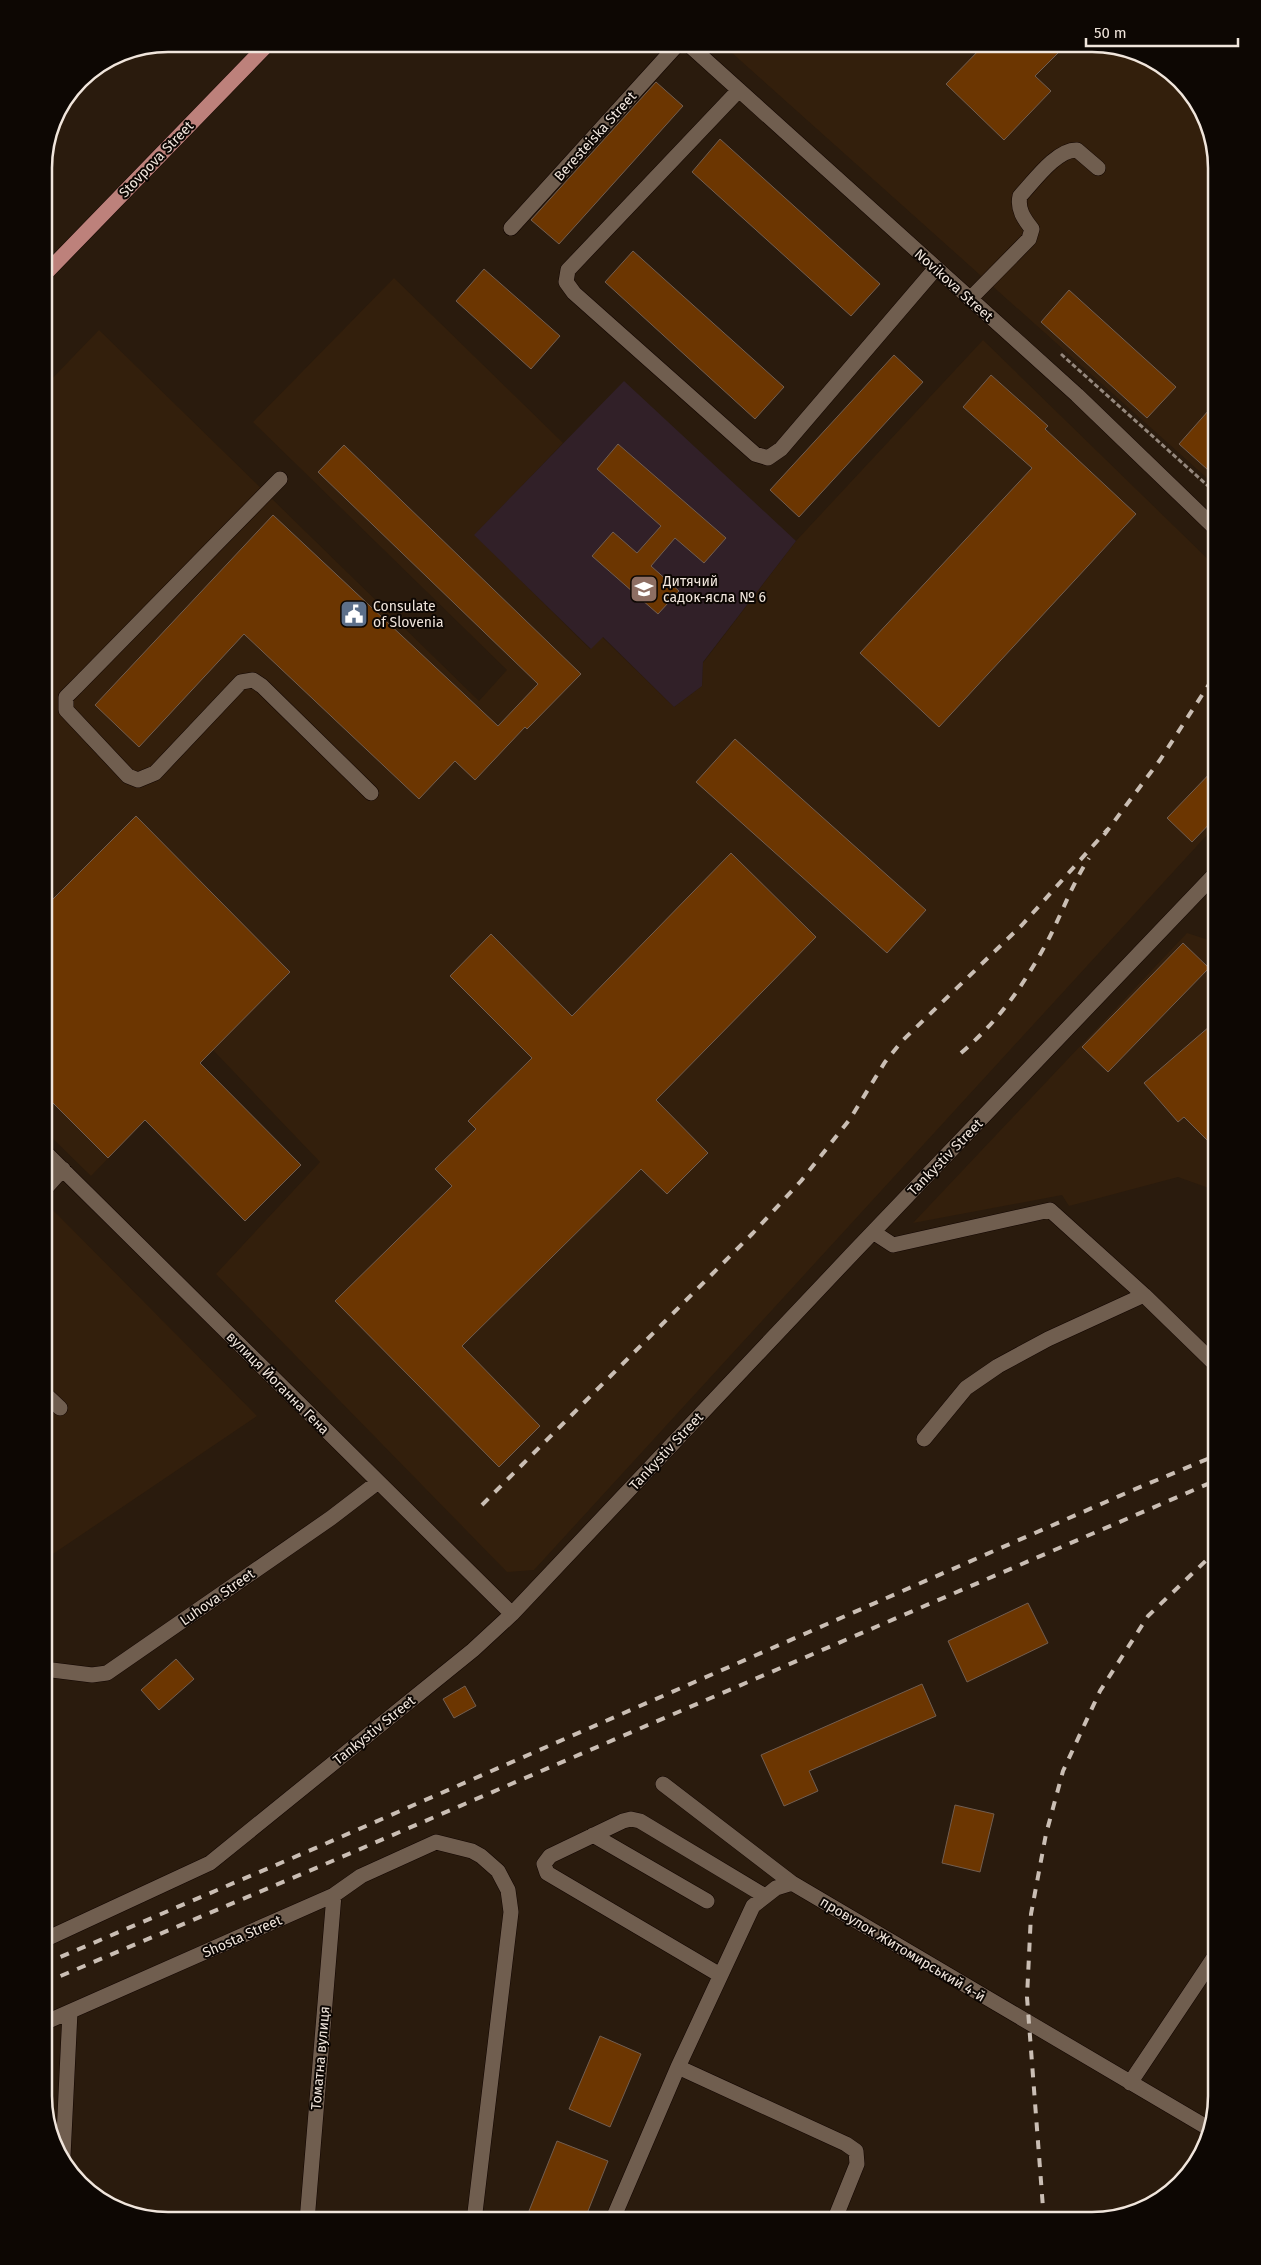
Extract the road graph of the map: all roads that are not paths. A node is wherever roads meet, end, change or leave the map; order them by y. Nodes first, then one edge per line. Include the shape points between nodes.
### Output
1 (260, 52) edge
2 (670, 53) edge
3 (697, 53) edge
4 (739, 90) junction
5 (1098, 168) dead end
6 (512, 228) dead end
7 (53, 266) edge
8 (936, 268) junction
9 (970, 299) junction
10 (280, 479) dead end
11 (1208, 521) edge
12 (372, 793) dead end
13 (1208, 881) edge
14 (52, 1159) edge
15 (62, 1169) junction
16 (52, 1180) edge
17 (874, 1232) junction
18 (1144, 1294) junction
19 (1208, 1357) edge
20 (52, 1401) edge
21 (60, 1408) dead end
22 (924, 1439) dead end
23 (378, 1482) junction
24 (512, 1614) junction
25 (52, 1670) edge
26 (663, 1784) dead end
27 (593, 1835) junction
28 (792, 1883) junction
29 (334, 1895) junction
30 (765, 1896) junction
31 (707, 1901) dead end
32 (52, 1936) edge
33 (1208, 1966) edge
34 (720, 1975) junction
35 (70, 2012) junction
36 (52, 2020) edge
37 (678, 2067) junction
38 (1130, 2083) junction
39 (1205, 2126) edge
40 (63, 2144) edge
41 (308, 2212) edge
42 (475, 2212) edge
43 (616, 2212) edge
44 (838, 2212) edge

1 - 7 main road, Stovpova Street
2 - 6 street, Beresteiska Street
3 - 4 street, Novikova Street
4 - 8 street, Novikova Street
4 - 8 street via 568,270 566,282 574,293 755,454 768,458 781,450
5 - 9 street via 1078,150 1070,149 1060,155 1020,196 1018,204 1022,216 1032,229 1029,239
8 - 9 street, Novikova Street
9 - 11 street, Novikova Street via 1077,395
10 - 12 street via 66,697 66,710 128,776 138,780 155,773 241,682 252,680
13 - 17 street, Tankystiv Street
14 - 15 street, вулиця Йоганна Гена
15 - 16 street
15 - 23 street, вулиця Йоганна Гена
17 - 18 street via 893,1245 1050,1210
17 - 24 street, Tankystiv Street
18 - 19 street
18 - 22 street via 998,1366 966,1388
20 - 21 street
23 - 24 street, вулиця Йоганна Гена
23 - 25 street, Luhova Street via 107,1673 92,1675
24 - 32 street, Tankystiv Street via 474,1650 210,1863
26 - 28 street, провулок Житомирський 4-й
27 - 30 street via 623,1821 640,1821
27 - 31 street
27 - 34 street via 550,1856 544,1864 548,1872
28 - 30 street
28 - 38 street, провулок Житомирський 4-й
29 - 35 street, Shosta Street
29 - 41 street, Томатна вулиця
29 - 42 street, Shosta Street via 361,1876 436,1842 481,1856 498,1872 508,1890 511,1912
30 - 34 street via 752,1906
33 - 38 street
34 - 37 street
35 - 36 street, Shosta Street
35 - 40 street
37 - 43 street
37 - 44 street via 856,2151 857,2164
38 - 39 street, провулок Житомирський 4-й

